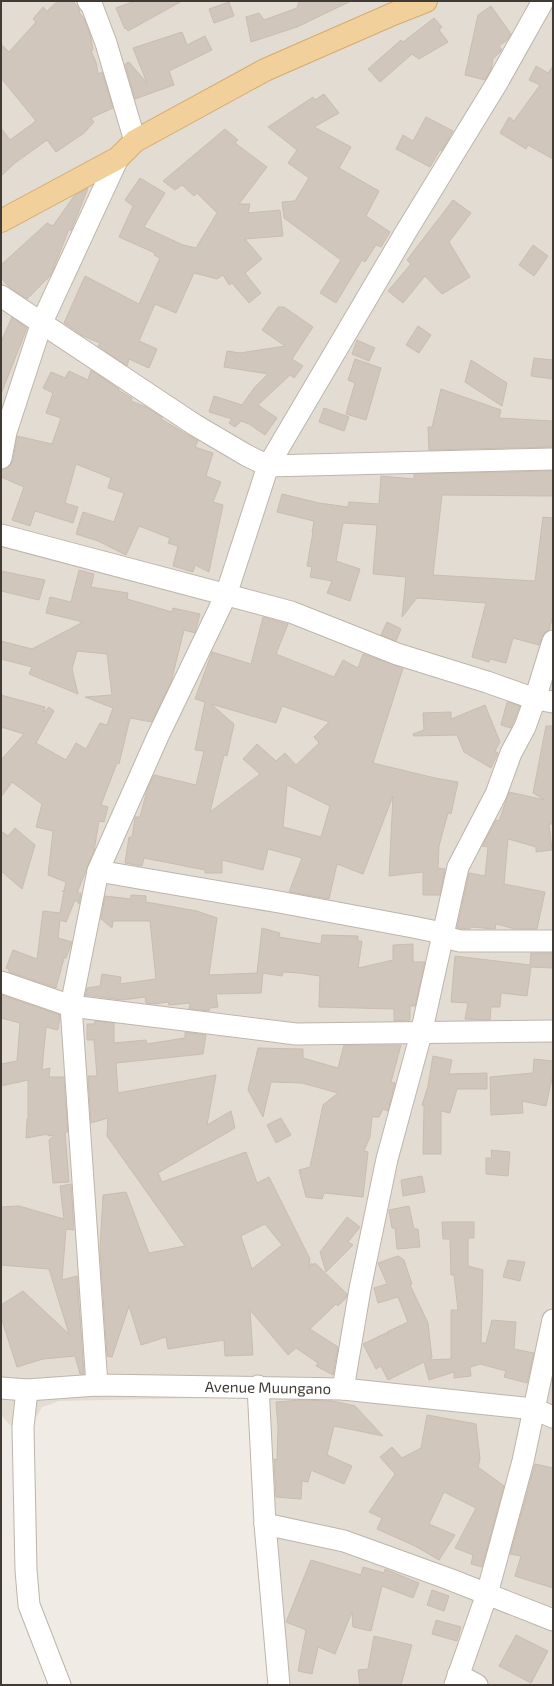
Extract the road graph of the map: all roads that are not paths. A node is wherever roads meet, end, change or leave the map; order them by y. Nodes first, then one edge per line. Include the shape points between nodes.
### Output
1 (88, 1) edge
2 (426, 1) edge
3 (543, 1) edge
4 (398, 7) edge
5 (135, 141) junction
6 (118, 158) junction
7 (1, 221) edge
8 (1, 296) edge
9 (42, 322) junction
10 (1, 458) edge
11 (553, 459) edge
12 (268, 466) junction
13 (1, 535) edge
14 (226, 595) junction
15 (553, 641) edge
16 (544, 701) edge
17 (98, 871) junction
18 (442, 933) junction
19 (553, 941) edge
20 (1, 982) edge
21 (71, 1006) junction
22 (553, 1032) edge
23 (421, 1034) junction
24 (553, 1320) edge
25 (97, 1385) junction
26 (258, 1386) junction
27 (1, 1388) edge
28 (343, 1389) junction
29 (27, 1390) junction
30 (534, 1409) junction
31 (553, 1417) edge
32 (264, 1524) junction
33 (487, 1594) junction
34 (553, 1620) edge
35 (457, 1680) edge
36 (60, 1685) edge
37 (279, 1685) edge
38 (477, 1685) edge

1 - 5 street via 106,43
2 - 4 main road
3 - 12 street via 497,84 407,230
4 - 5 main road via 265,70
5 - 6 main road
6 - 7 main road
6 - 9 street
8 - 9 street
9 - 10 street via 6,432
9 - 12 street via 194,425
11 - 12 street
12 - 14 street
13 - 14 street
14 - 16 street via 291,612 397,654
14 - 17 street via 158,736
15 - 16 street
16 - 18 street via 525,727 511,753 496,794 458,867
17 - 18 street
17 - 21 street
18 - 19 street via 460,941
18 - 23 street
20 - 21 street
21 - 23 street via 296,1034
21 - 25 street
22 - 23 street
23 - 28 street via 387,1159 360,1289
24 - 30 street
25 - 26 street, Avenue Muungano
25 - 29 street, Avenue Muungano
26 - 28 street, Avenue Muungano
26 - 32 street
27 - 29 street, Avenue Muungano
28 - 30 street, Avenue Muungano
29 - 36 street via 23,1427 29,1605
30 - 31 street, Avenue Muungano
30 - 33 street via 523,1461
32 - 33 street via 344,1541
32 - 37 street
33 - 34 street
33 - 35 street
35 - 38 street

